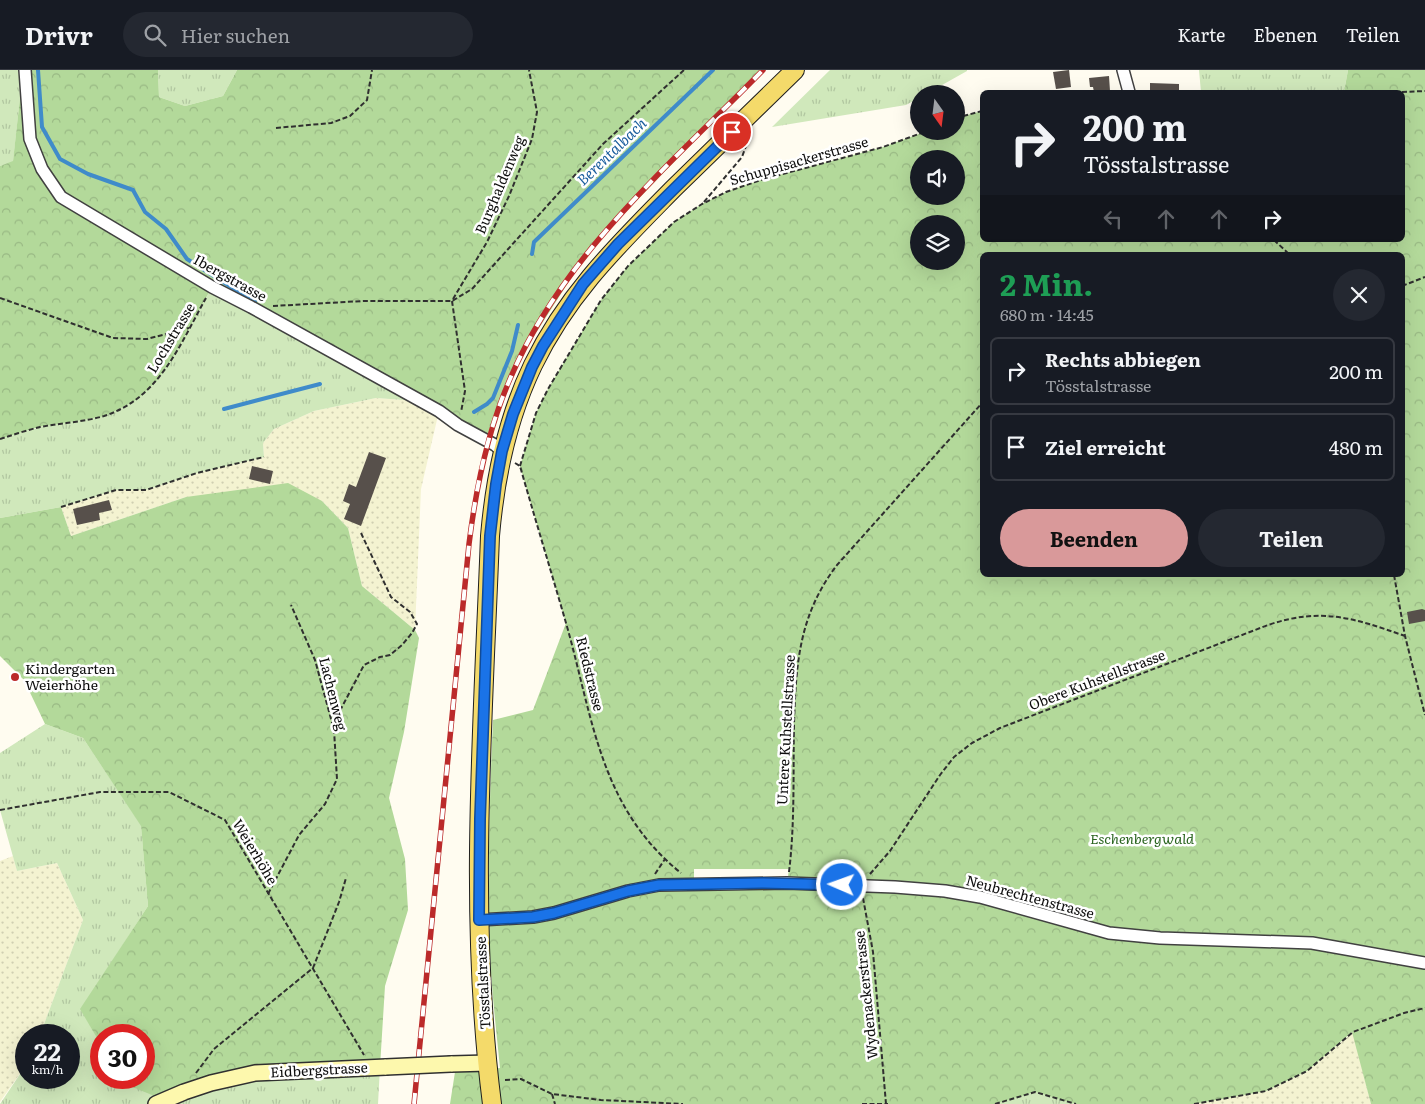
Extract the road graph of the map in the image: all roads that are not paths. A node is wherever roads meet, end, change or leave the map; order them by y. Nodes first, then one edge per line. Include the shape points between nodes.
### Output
1 (25, 70) edge
2 (795, 70) edge
3 (1123, 70) edge
4 (1128, 90) edge
5 (502, 451) junction
6 (479, 920) junction
7 (1425, 963) edge
8 (488, 1072) junction
9 (156, 1104) edge
10 (492, 1104) edge

1 - 5 street, Ibergstrasse via 30,139 42,169 61,197 212,287 439,411
2 - 5 main road, Tösstalstrasse via 618,244 583,284 532,367
3 - 4 street
5 - 6 main road, Tösstalstrasse via 490,536
6 - 7 street, Neubrechtenstrasse via 544,915 659,885 861,885 962,894 1014,905 1094,930 1126,935 1312,944
6 - 8 main road, Tösstalstrasse
8 - 9 street, Eidbergstrasse, bridge via 451,1064 255,1073 211,1083
8 - 10 main road, Tösstalstrasse

